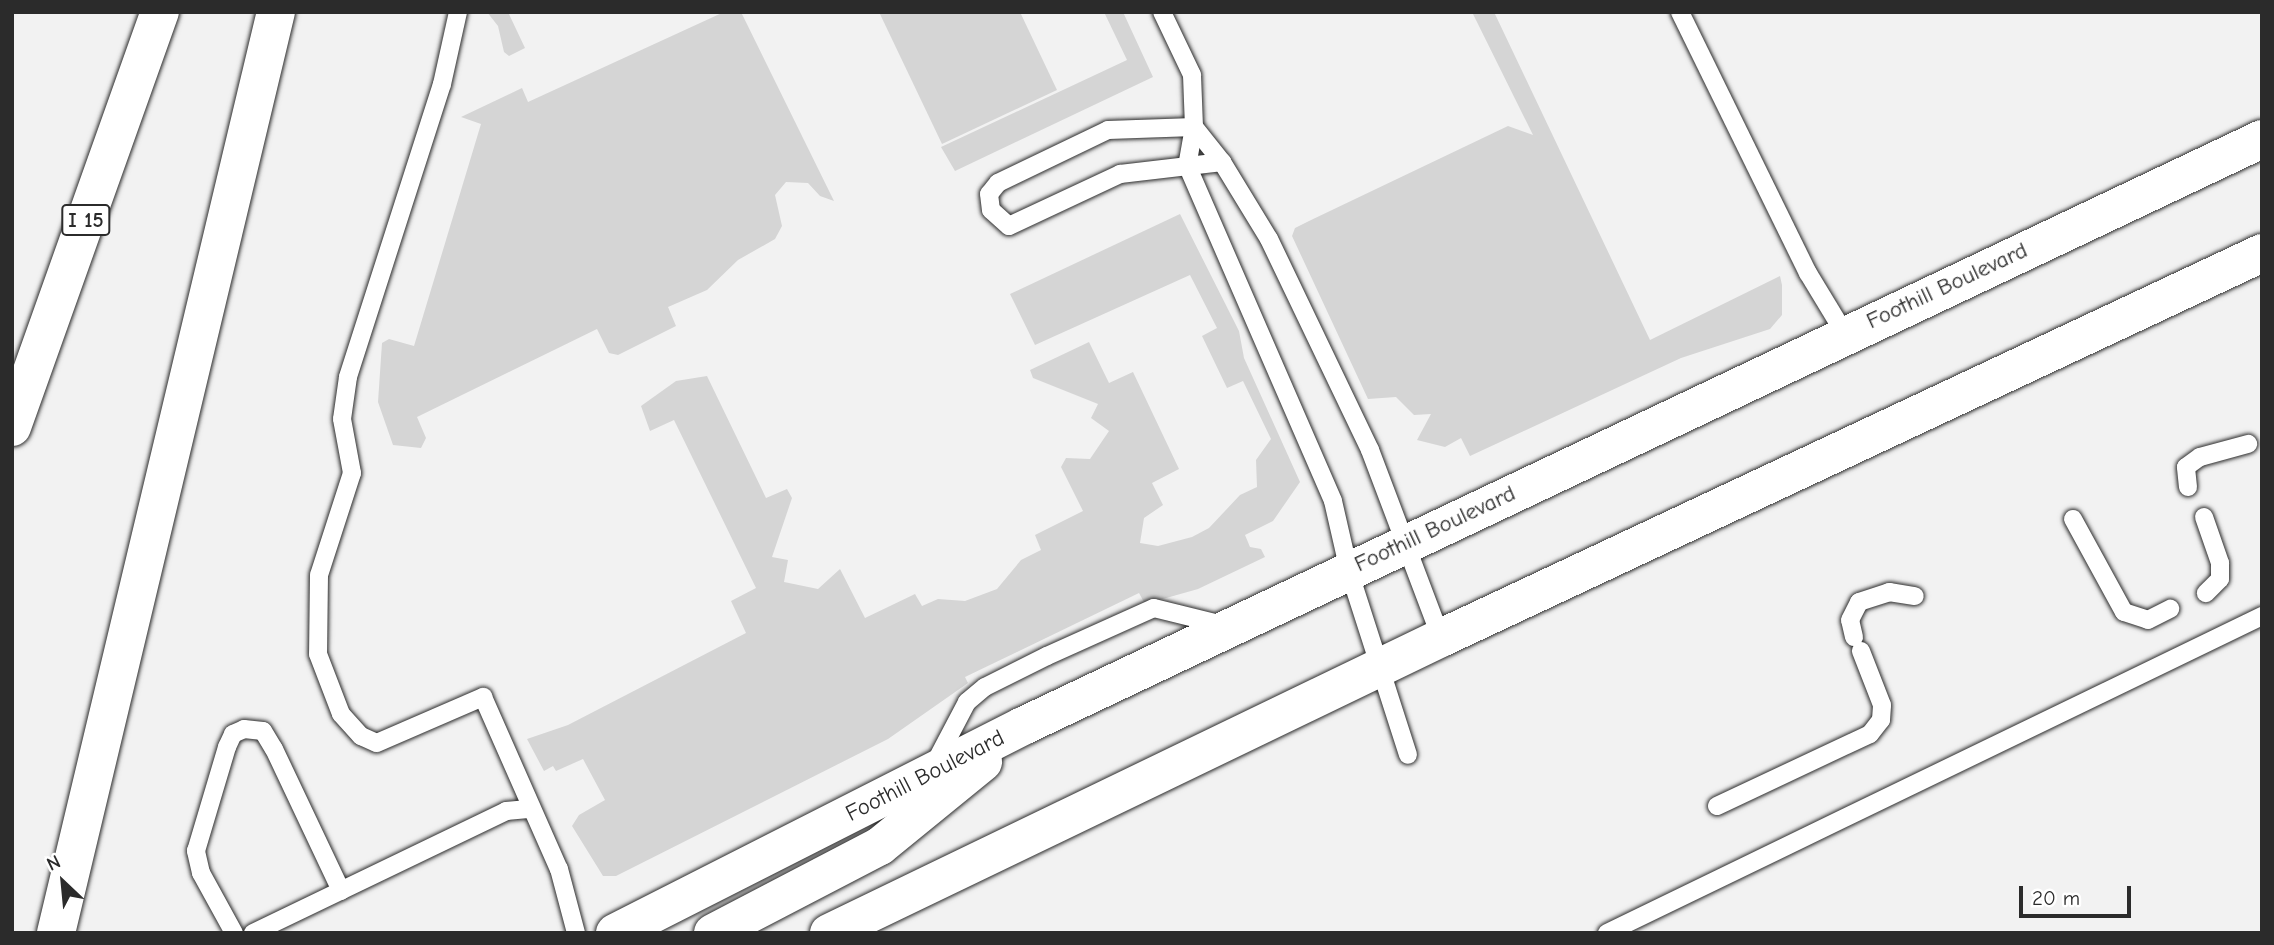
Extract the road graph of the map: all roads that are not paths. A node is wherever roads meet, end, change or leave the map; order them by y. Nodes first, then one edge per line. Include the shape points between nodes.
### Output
1 (160, 12) edge
2 (276, 12) edge
3 (458, 12) edge
4 (1162, 12) edge
5 (1680, 12) edge
6 (1194, 127) junction
7 (2262, 139) edge
8 (1223, 162) junction
9 (1187, 165) junction
10 (2262, 253) edge
11 (1845, 334) junction
12 (12, 427) edge
13 (2248, 444) dead end
14 (2188, 487) dead end
15 (2204, 517) dead end
16 (2073, 519) dead end
17 (1407, 543) junction
18 (1349, 571) junction
19 (2206, 593) dead end
20 (1914, 596) dead end
21 (2170, 609) dead end
22 (2262, 616) edge
23 (1230, 627) junction
24 (1441, 638) junction
25 (1380, 667) junction
26 (1023, 726) junction
27 (1408, 755) dead end
28 (930, 774) junction
29 (1717, 806) dead end
30 (531, 809) junction
31 (341, 891) junction
32 (57, 933) edge
33 (234, 933) edge
34 (253, 933) edge
35 (576, 933) edge
36 (615, 933) edge
37 (713, 933) edge
38 (829, 933) edge
39 (1607, 933) edge

1 - 12 main road, I 15
2 - 32 main road
3 - 30 lane via 442,84 348,377 342,419 352,473 319,575 318,654 341,714 362,736 377,743 400,737 483,697 523,780
4 - 6 lane via 1192,75
5 - 11 lane via 1808,273
6 - 8 lane
6 - 9 lane
6 - 9 lane via 1108,130 998,183 989,194 991,210 1009,226 1119,174
7 - 11 main road, Foothill Boulevard
8 - 9 lane
8 - 17 lane via 1269,239 1370,450
9 - 18 lane via 1333,501
10 - 24 main road
11 - 17 main road, Foothill Boulevard
13 - 14 lane via 2209,454 2186,467
15 - 19 lane via 2221,563 2220,579
16 - 21 lane via 2124,612 2148,620
17 - 18 main road, Foothill Boulevard
17 - 24 lane
18 - 23 main road, Foothill Boulevard
18 - 25 lane
20 - 29 lane via 1889,592 1859,602 1850,620 1882,705 1881,720 1870,734
22 - 39 lane
23 - 26 main road, Foothill Boulevard
23 - 28 lane via 1154,607 1046,656 985,687 967,702
24 - 25 main road
25 - 27 lane
25 - 38 main road
26 - 28 main road, Foothill Boulevard
26 - 37 main road via 880,846
28 - 36 main road, Foothill Boulevard
30 - 31 lane via 506,811
30 - 35 lane via 559,869
31 - 33 lane via 274,749 263,731 244,729 233,734 227,747 196,851 201,873
31 - 34 lane

